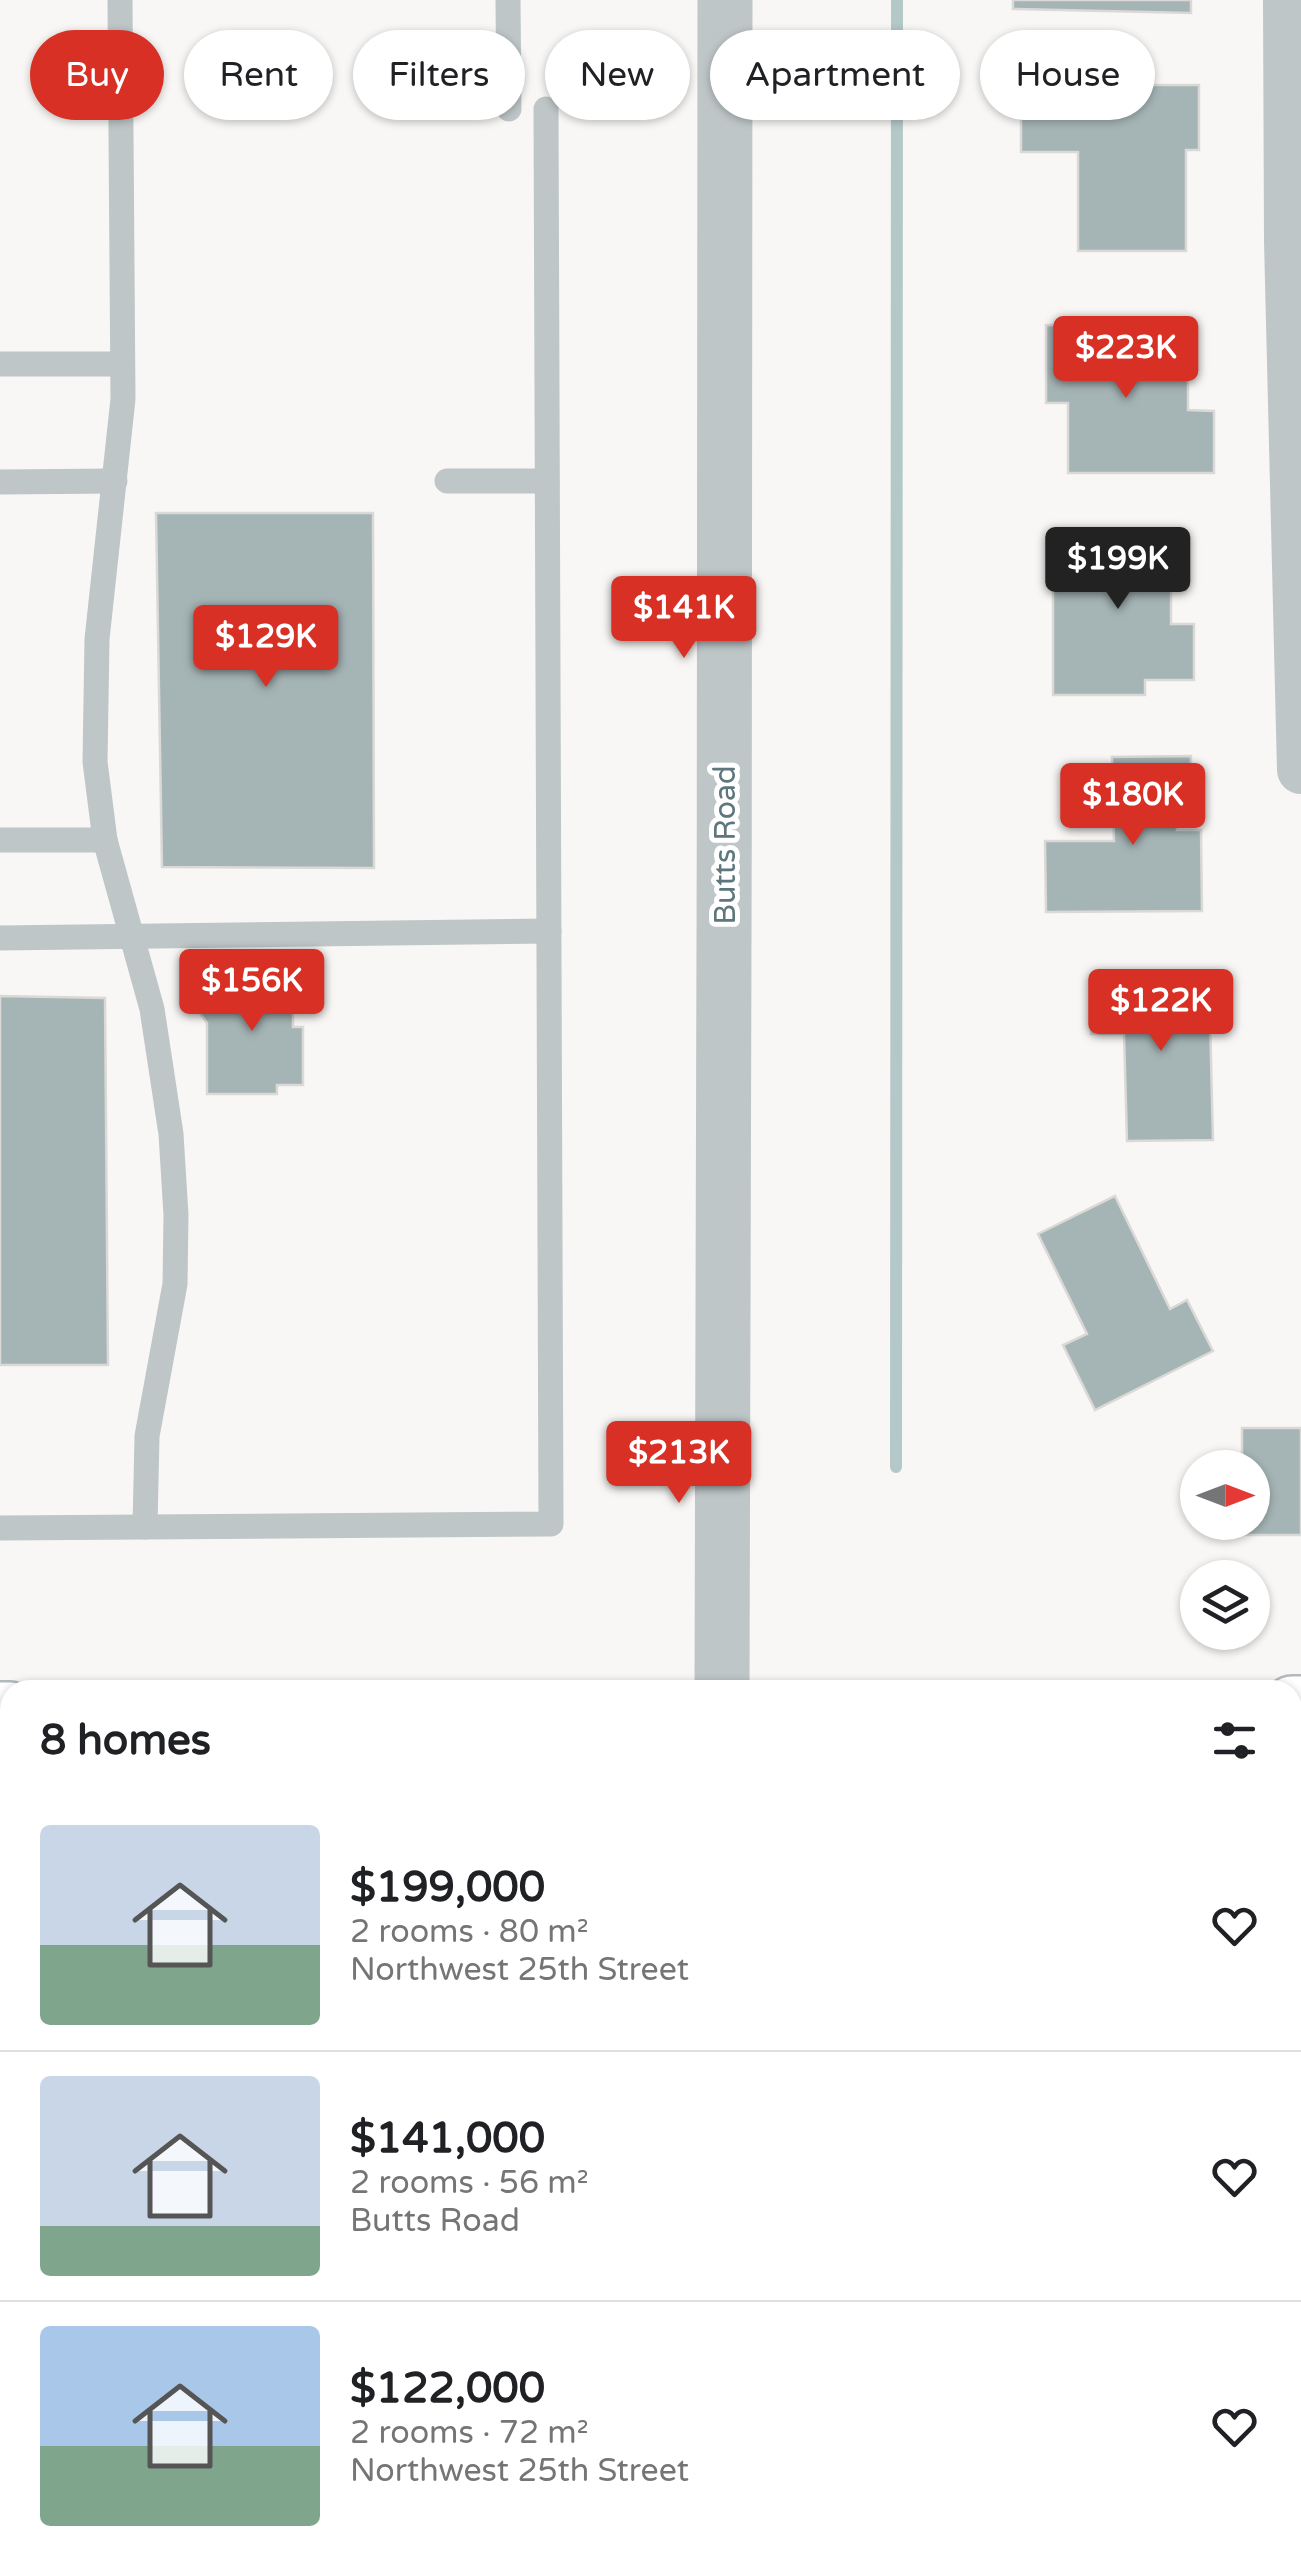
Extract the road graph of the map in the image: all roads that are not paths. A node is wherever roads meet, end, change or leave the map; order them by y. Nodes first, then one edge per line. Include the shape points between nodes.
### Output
1 (120, 0) edge
2 (508, 0) edge
3 (726, 0) edge
4 (1286, 0) edge
5 (508, 30) edge
6 (546, 120) edge
7 (1294, 240) edge
8 (0, 364) edge
9 (122, 364) junction
10 (115, 480) junction
11 (447, 481) dead end
12 (548, 481) junction
13 (0, 482) edge
14 (1301, 770) edge
15 (0, 840) edge
16 (106, 840) junction
17 (550, 931) junction
18 (130, 936) junction
19 (0, 938) edge
20 (145, 1526) junction
21 (0, 1528) edge
22 (722, 1680) edge

1 - 9 lane
2 - 5 lane
3 - 22 street, Butts Road
4 - 7 street
6 - 12 lane
7 - 14 street
8 - 9 lane
9 - 10 lane
10 - 13 lane
10 - 16 lane via 95,682 95,762
11 - 12 lane
12 - 17 lane
15 - 16 lane
16 - 18 lane
17 - 18 lane
17 - 20 lane via 552,1524
18 - 19 lane
18 - 20 lane via 168,1098 176,1215 175,1284 147,1436
20 - 21 lane

